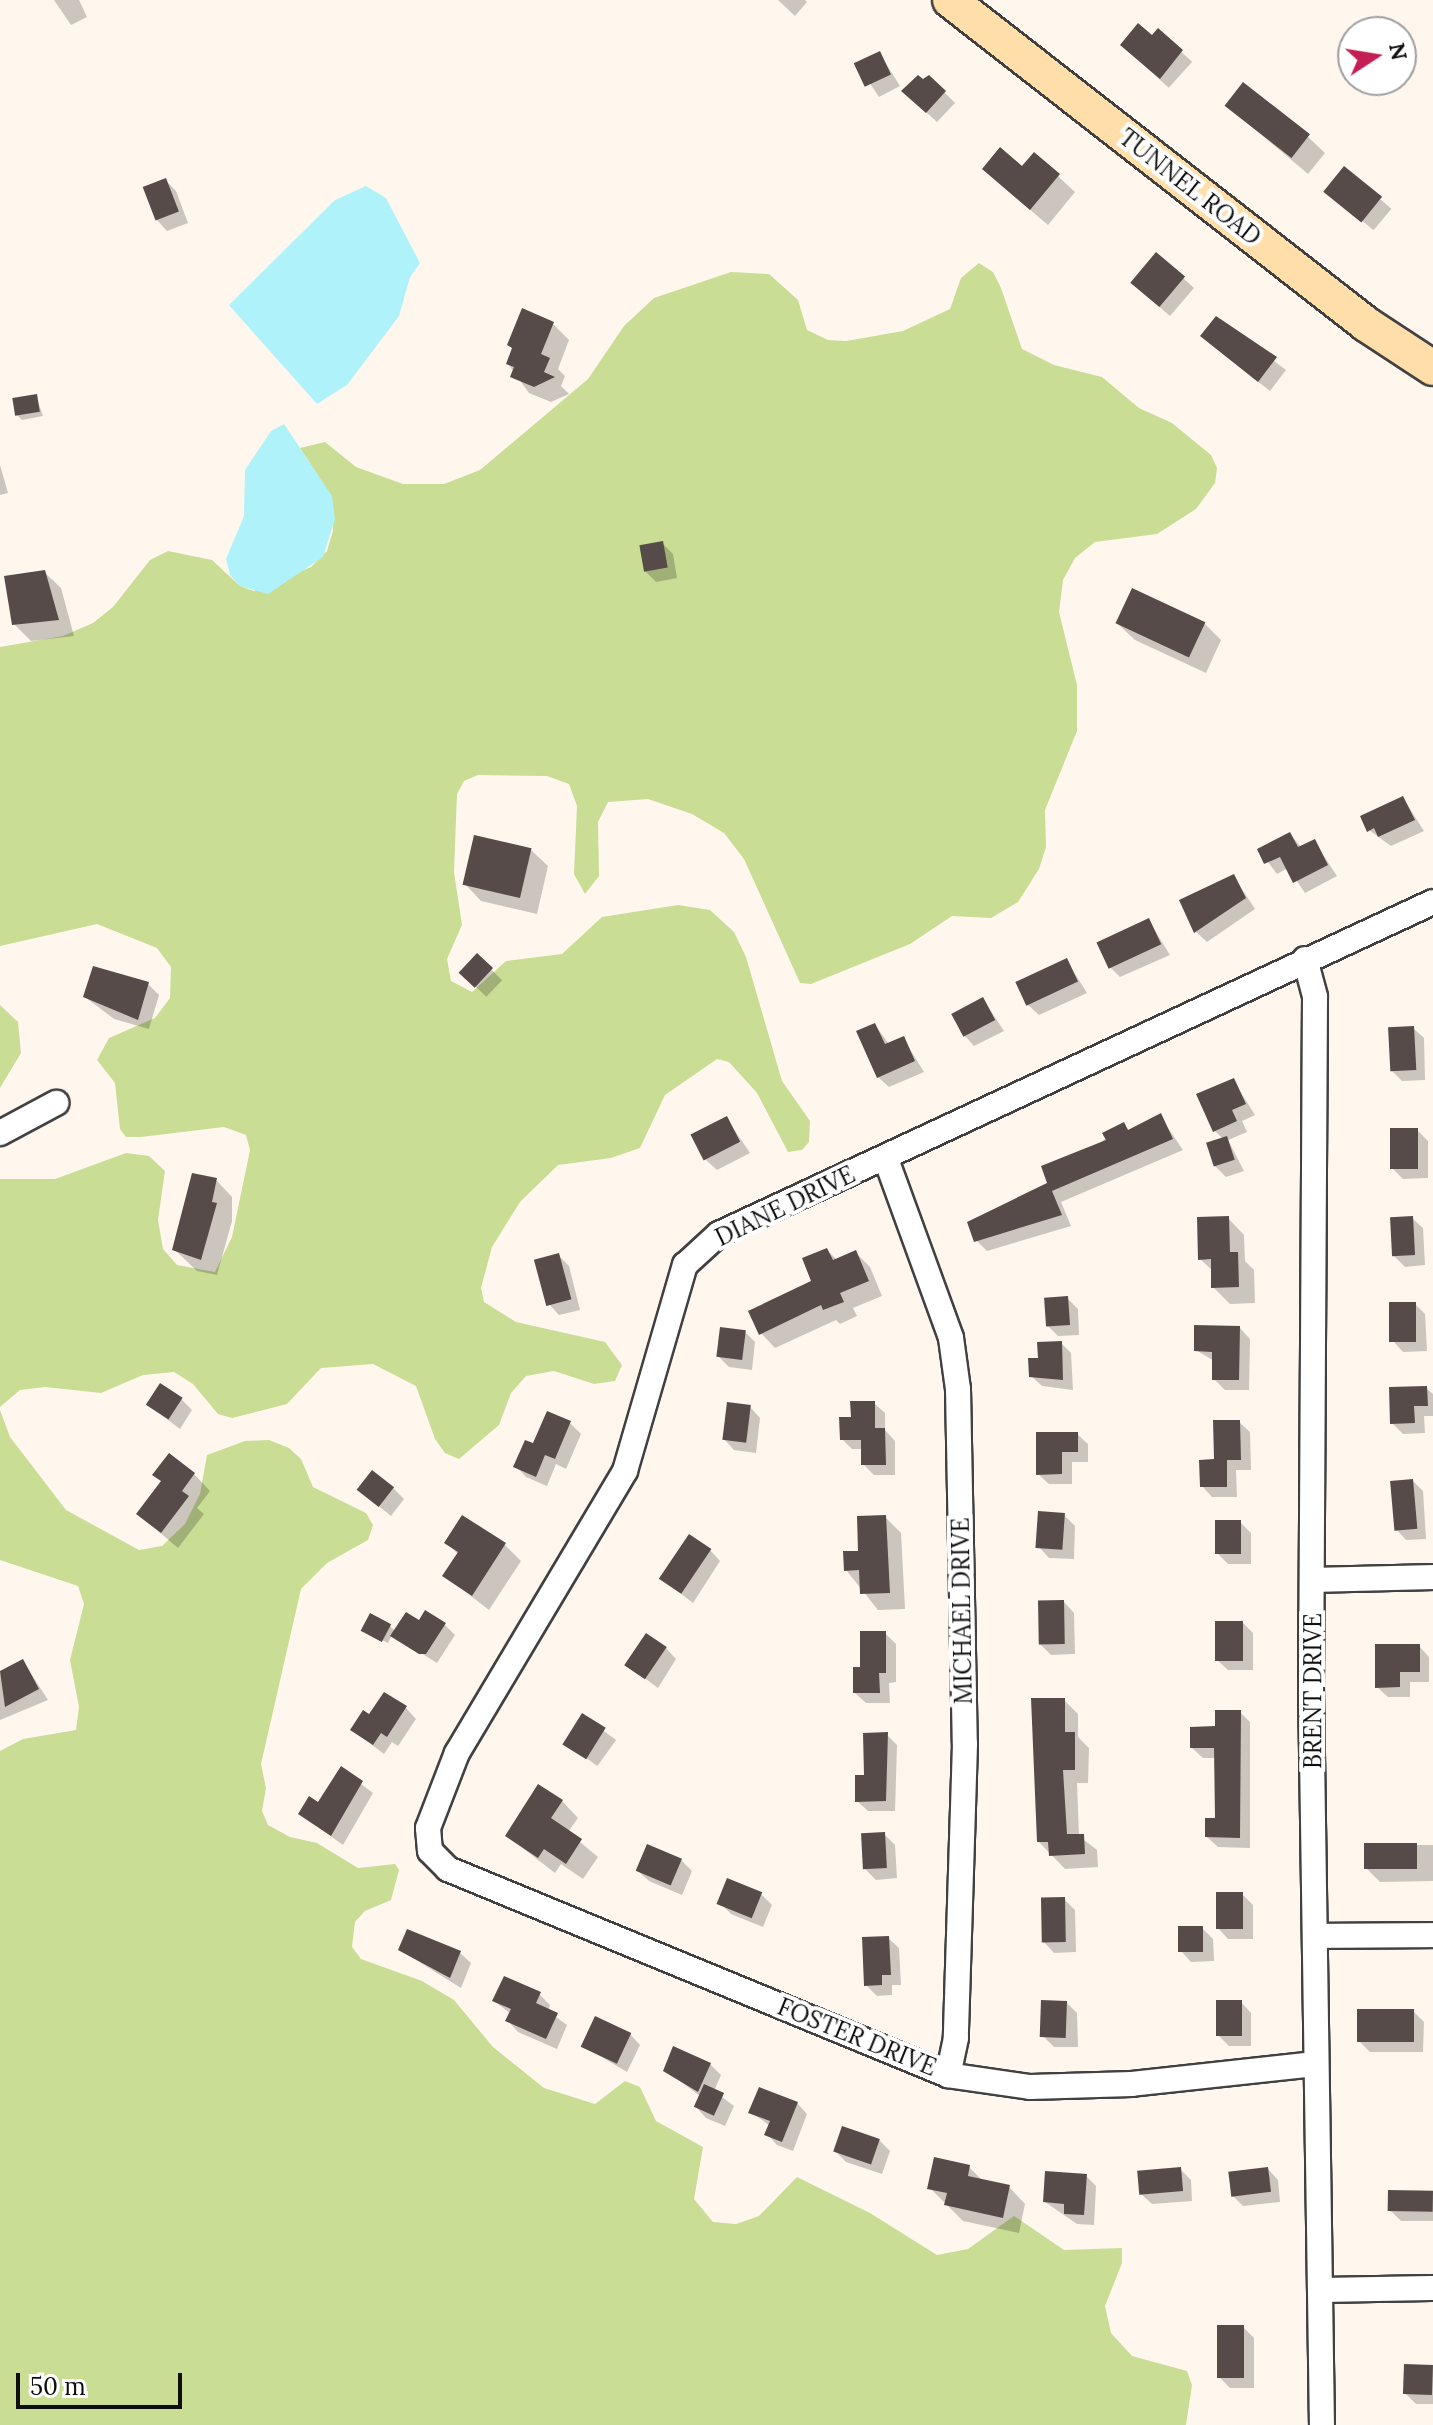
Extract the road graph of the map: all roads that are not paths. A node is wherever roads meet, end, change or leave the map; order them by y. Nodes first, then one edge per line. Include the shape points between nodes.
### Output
1 (950, 0) edge
2 (1433, 368) edge
3 (1433, 902) edge
4 (1305, 959) junction
5 (56, 1103) dead end
6 (0, 1133) edge
7 (886, 1159) junction
8 (1433, 1577) edge
9 (1313, 1580) junction
10 (430, 1851) joint
11 (1433, 1935) edge
12 (1318, 1936) junction
13 (1315, 2064) junction
14 (948, 2075) junction
15 (1433, 2288) edge
16 (1320, 2290) junction
17 (1322, 2425) edge

1 - 2 main road, TUNNEL ROAD via 1366,324
3 - 4 street, DIANE DRIVE
4 - 7 street, DIANE DRIVE
4 - 9 street, BRENT DRIVE via 1315,997
5 - 6 street
7 - 10 street, DIANE DRIVE via 719,1234 685,1265 625,1471 457,1753 428,1828
7 - 14 street, MICHAEL DRIVE via 951,1338 958,1389 965,1744 956,2038
8 - 9 street
9 - 12 street, BRENT DRIVE
10 - 14 street, FOSTER DRIVE via 448,1869
11 - 12 street
12 - 13 street, BRENT DRIVE
13 - 14 street, FOSTER DRIVE via 1117,2085 1030,2087
13 - 16 street, BRENT DRIVE
15 - 16 street
16 - 17 street, BRENT DRIVE

